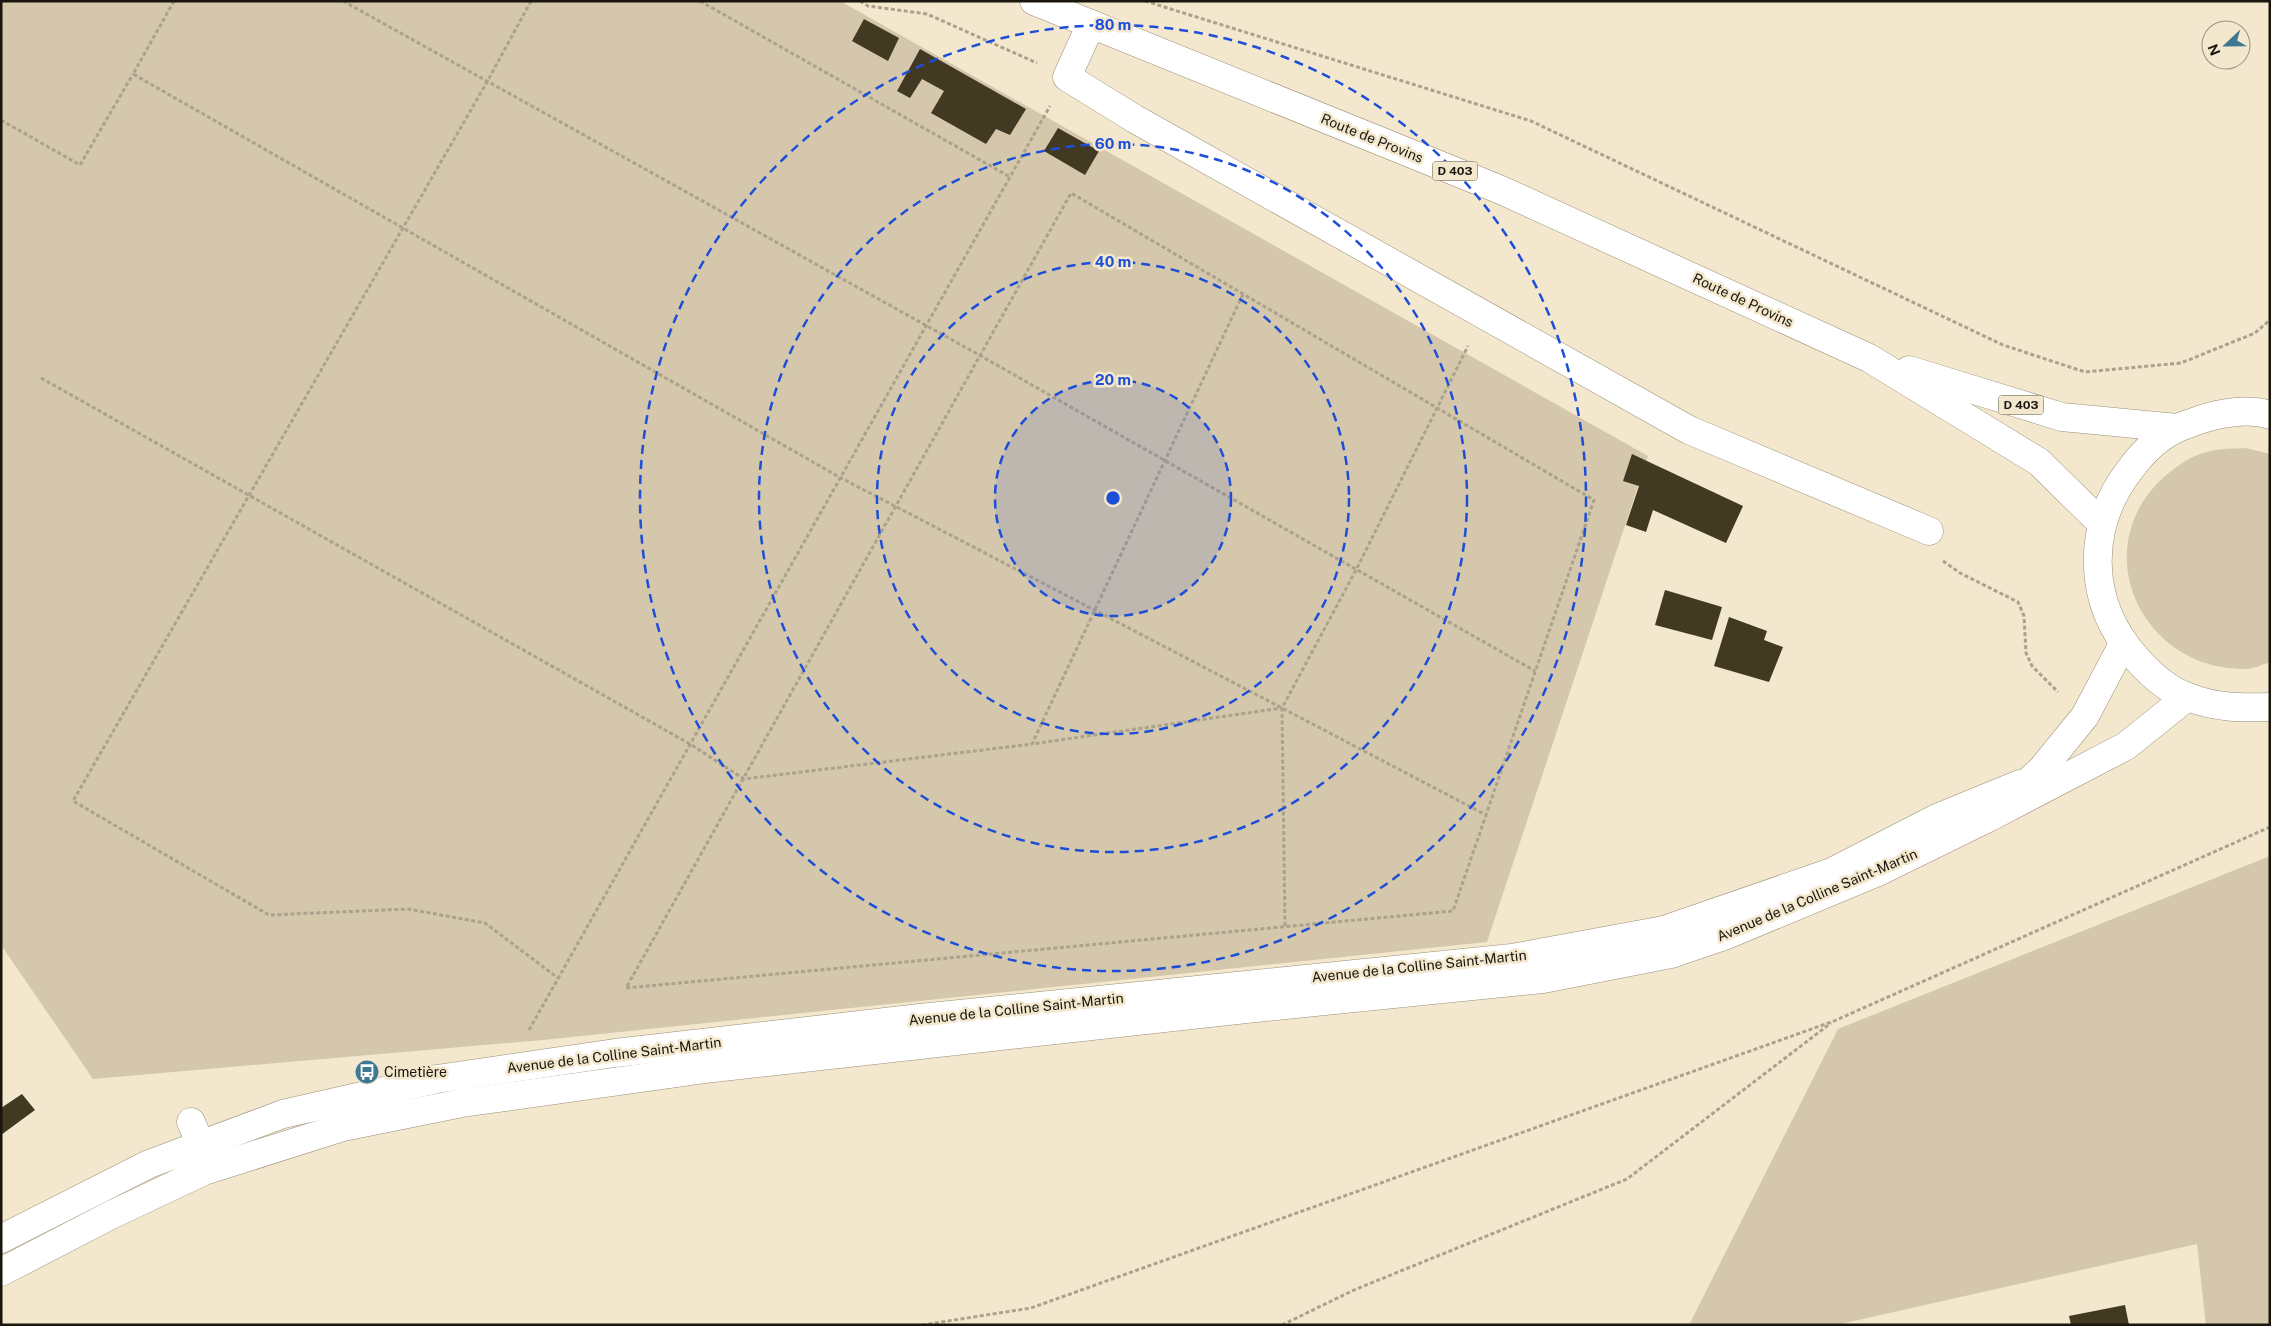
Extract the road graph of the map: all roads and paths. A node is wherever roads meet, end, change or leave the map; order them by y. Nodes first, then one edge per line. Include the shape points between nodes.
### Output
1 (174, 1) edge
2 (343, 1) edge
3 (531, 1) edge
4 (700, 1) edge
5 (860, 1) edge
6 (1034, 1) edge
7 (1145, 1) edge
8 (1091, 24) junction
9 (133, 74) junction
10 (1067, 77) junction
11 (487, 82) junction
12 (1, 120) edge
13 (1010, 177) junction
14 (402, 227) junction
15 (1243, 294) junction
16 (1484, 314) junction
17 (2270, 320) edge
18 (926, 326) junction
19 (981, 356) junction
20 (1869, 358) junction
21 (42, 378) dead end
22 (1436, 408) junction
23 (2267, 411) edge
24 (2177, 428) junction
25 (1164, 460) junction
26 (840, 478) junction
27 (249, 495) junction
28 (897, 507) junction
29 (2102, 523) junction
30 (1929, 530) joint
31 (1356, 570) junction
32 (1096, 611) junction
33 (2123, 644) junction
34 (1535, 671) junction
35 (2187, 697) junction
36 (2270, 707) edge
37 (1282, 708) junction
38 (2085, 716) junction
39 (690, 744) junction
40 (1032, 744) junction
41 (744, 779) junction
42 (2030, 780) junction
43 (1486, 815) junction
44 (1990, 818) junction
45 (2270, 827) edge
46 (1286, 926) junction
47 (558, 978) junction
48 (1834, 1021) junction
49 (524, 1038) dead end
50 (201, 1145) junction
51 (1, 1239) edge
52 (1, 1272) edge
53 (922, 1325) edge
54 (1282, 1325) edge

1 - 9 path
2 - 11 path
3 - 11 path
4 - 13 path
5 - 10 path via 868,6 927,14
6 - 8 street, Route de Provins / D 403
7 - 17 path via 1531,121 2003,345 2085,372 2181,362 2255,333
8 - 10 street
8 - 20 street, Route de Provins / D 403 via 1501,190
9 - 12 path via 80,165
9 - 14 path
10 - 13 path
10 - 16 street via 1135,119
11 - 14 path
11 - 18 path
13 - 18 path
14 - 26 path
14 - 27 path
15 - 19 path via 1071,193
15 - 22 path
15 - 25 path
16 - 22 path
16 - 30 street via 1688,430
18 - 19 path
18 - 26 path
19 - 25 path
19 - 28 path
20 - 24 street, D 403 via 2062,417
20 - 29 street, D 403 via 2039,462
21 - 27 path
22 - 31 path
22 - 34 path via 1594,500
23 - 24 street via 2218,414
24 - 29 street via 2144,452 2118,484
25 - 31 path
25 - 32 path
26 - 28 path
26 - 39 path
27 - 39 path
27 - 47 path via 73,801 269,915 408,909 485,922
28 - 32 path
28 - 41 path
29 - 33 street via 2097,564 2104,606
30 - 38 path via 1942,560 1960,573 2018,602 2024,616 2026,653 2032,666
31 - 34 path
31 - 37 path
32 - 37 path
32 - 40 path
33 - 35 street via 2151,675
33 - 38 street, Avenue de la Colline Saint-Martin
34 - 43 path
35 - 36 street via 2228,708
35 - 44 street, Avenue de la Colline Saint-Martin via 2126,746
37 - 40 path
37 - 43 path
37 - 46 path
38 - 42 street, Avenue de la Colline Saint-Martin
39 - 41 path
39 - 47 path
40 - 41 path
41 - 46 path via 626,988
42 - 44 street, Avenue de la Colline Saint-Martin
42 - 50 street, Avenue de la Colline Saint-Martin via 1937,818 1832,872 1664,930 1512,958 920,1018 615,1053 437,1079 283,1114
43 - 46 path via 1454,911
44 - 50 street, Avenue de la Colline Saint-Martin via 1880,871 1724,936 1661,956 1543,979 713,1068 489,1099 343,1127
45 - 48 path
47 - 49 path
48 - 53 path via 1031,1308
48 - 54 path via 1628,1178 1354,1290
50 - 51 street, Avenue de la Colline Saint-Martin via 149,1164
50 - 52 street, Avenue de la Colline Saint-Martin via 111,1215

